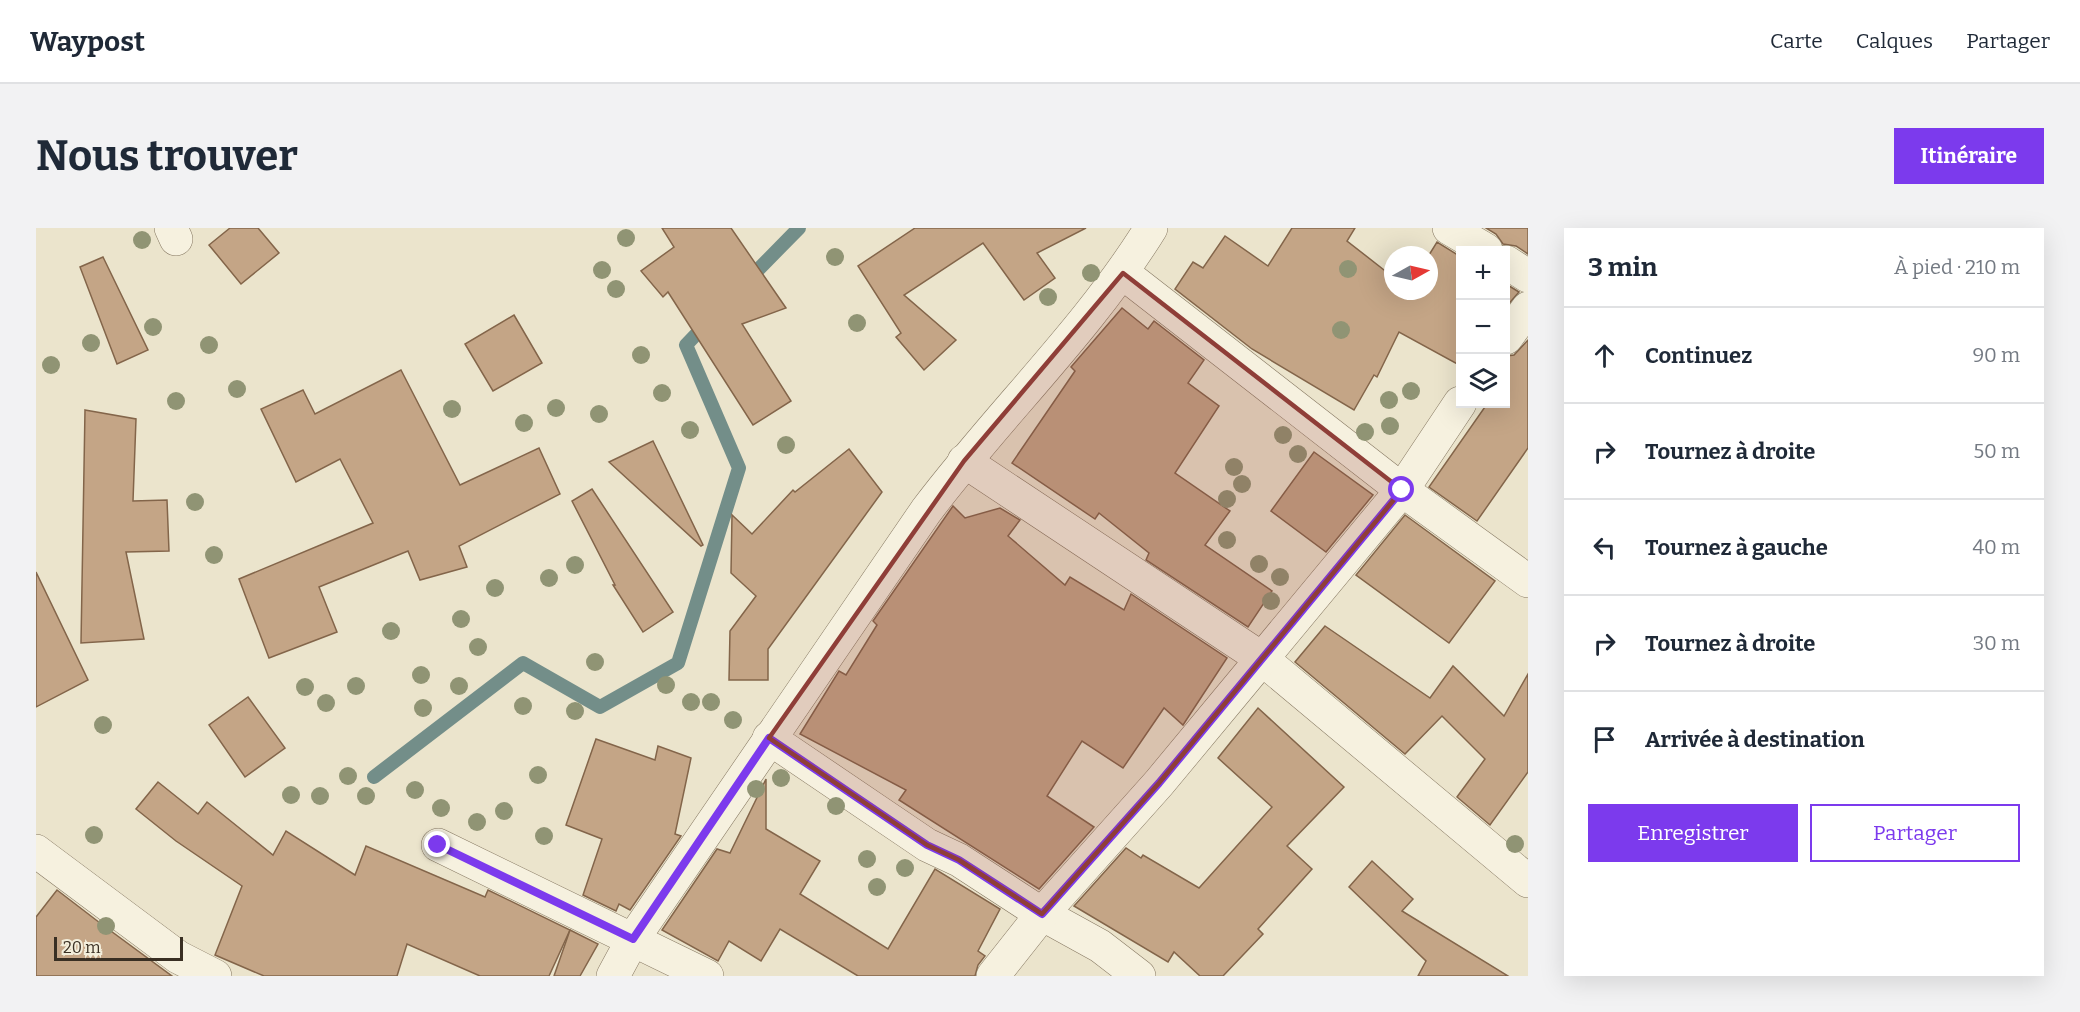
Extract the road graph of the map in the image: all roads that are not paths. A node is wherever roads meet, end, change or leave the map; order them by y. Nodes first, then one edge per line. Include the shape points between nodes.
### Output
1 (1150, 228) edge
2 (1449, 228) edge
3 (1479, 246) edge
4 (1510, 265) edge
5 (1123, 273) junction
6 (1528, 276) edge
7 (1528, 308) edge
8 (1510, 333) edge
9 (1458, 408) edge
10 (964, 461) junction
11 (1402, 490) junction
12 (1528, 581) edge
13 (1261, 658) junction
14 (769, 738) junction
15 (438, 845) dead end
16 (36, 851) edge
17 (1528, 881) edge
18 (1042, 914) junction
19 (633, 939) junction
20 (170, 967) edge
21 (215, 976) edge
22 (613, 976) edge
23 (706, 976) edge
24 (993, 976) edge
25 (1139, 976) edge

1 - 5 street
2 - 3 street
4 - 6 street
5 - 10 street
5 - 11 street
7 - 8 street
9 - 11 street
10 - 13 street
10 - 14 street
11 - 12 street
11 - 13 street
13 - 17 street
13 - 18 street via 1159,783
14 - 18 street via 927,845 959,860
14 - 19 street
15 - 19 street
16 - 20 street
18 - 24 street
18 - 25 street via 1100,946
19 - 22 street
19 - 23 street
20 - 21 street

